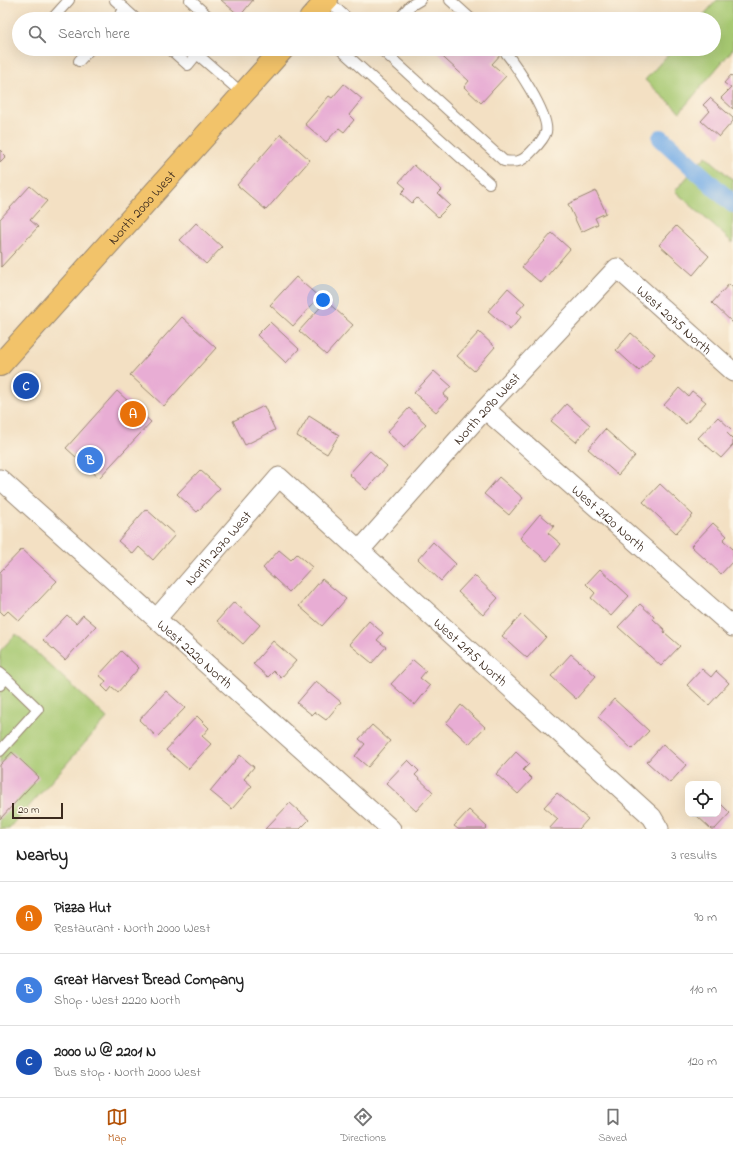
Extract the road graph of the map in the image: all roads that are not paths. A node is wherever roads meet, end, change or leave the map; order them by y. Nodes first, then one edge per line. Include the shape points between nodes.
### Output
1 (69, 0) edge
2 (115, 0) edge
3 (190, 0) edge
4 (327, 0) edge
5 (420, 0) edge
6 (450, 0) edge
7 (125, 9) junction
8 (58, 12) edge
9 (123, 12) edge
10 (128, 12) edge
11 (203, 12) edge
12 (316, 12) edge
13 (340, 12) edge
14 (404, 12) edge
15 (463, 12) edge
16 (84, 56) edge
17 (178, 56) edge
18 (196, 56) edge
19 (203, 56) edge
20 (277, 56) edge
21 (348, 56) edge
22 (389, 56) edge
23 (509, 56) edge
24 (79, 61) dead end
25 (243, 94) junction
26 (489, 183) dead end
27 (616, 268) joint
28 (0, 365) edge
29 (733, 372) edge
30 (485, 409) junction
31 (279, 478) joint
32 (0, 479) edge
33 (360, 550) junction
34 (157, 618) junction
35 (733, 627) edge
36 (2, 678) edge
37 (0, 751) edge
38 (391, 829) edge
39 (659, 829) edge

1 - 8 lane
2 - 7 lane
3 - 11 lane
4 - 12 main road
4 - 13 lane
5 - 14 lane
6 - 15 lane
7 - 9 lane
7 - 10 lane
16 - 24 lane
17 - 18 lane via 188,65
19 - 25 lane
20 - 25 main road, North 2000 West
21 - 26 lane
22 - 23 lane via 504,161 517,162 527,157 542,140 546,132 545,119 519,69
25 - 28 main road, North 2000 West
27 - 29 street, West 2075 North
27 - 30 street, North 2090 West
30 - 33 street, North 2090 West
30 - 35 street, West 2120 North
31 - 33 street, West 2175 North
31 - 34 street, North 2070 West
32 - 34 street, West 2220 North
33 - 39 street, West 2175 North via 652,817
34 - 38 street, West 2220 North
36 - 37 lane via 38,710

